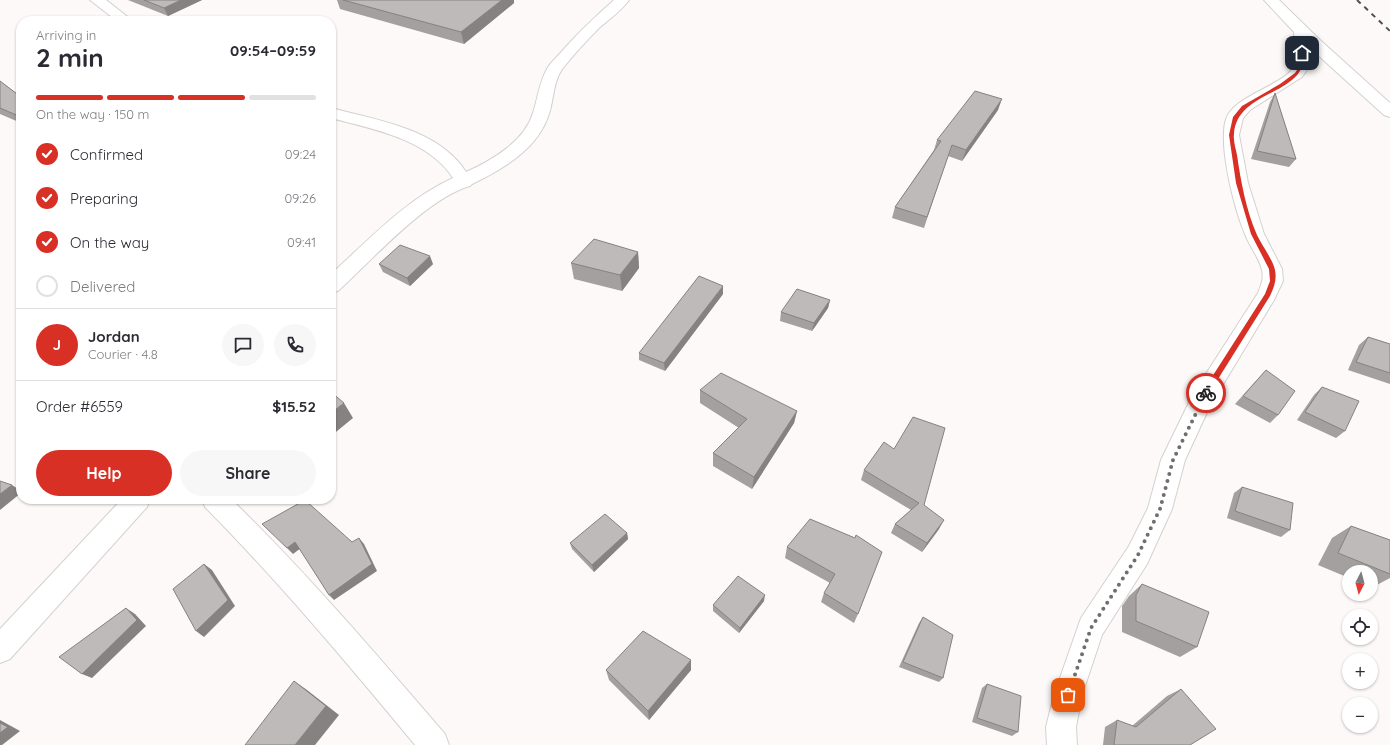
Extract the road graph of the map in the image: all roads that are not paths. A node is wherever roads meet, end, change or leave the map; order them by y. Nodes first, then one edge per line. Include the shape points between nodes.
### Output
1 (97, 0) edge
2 (622, 0) edge
3 (1271, 0) edge
4 (119, 16) edge
5 (1301, 31) junction
6 (1390, 112) edge
7 (336, 115) edge
8 (464, 182) junction
9 (336, 281) edge
10 (133, 504) edge
11 (219, 504) edge
12 (0, 649) edge
13 (434, 745) edge
14 (1062, 745) edge

1 - 4 street
2 - 8 street via 586,32 555,68 547,87 541,116 532,132 513,152 493,167
3 - 5 street
5 - 6 street
5 - 14 street via 1303,64 1296,74 1281,85 1244,107 1235,117 1231,135 1239,183 1254,234 1272,269 1273,281 1267,295 1201,401 1173,460 1160,509 1138,555 1091,628 1068,695 1061,727
7 - 8 street via 427,145 448,160
8 - 9 street via 445,189 416,208
10 - 12 street
11 - 13 street via 262,546 346,639

